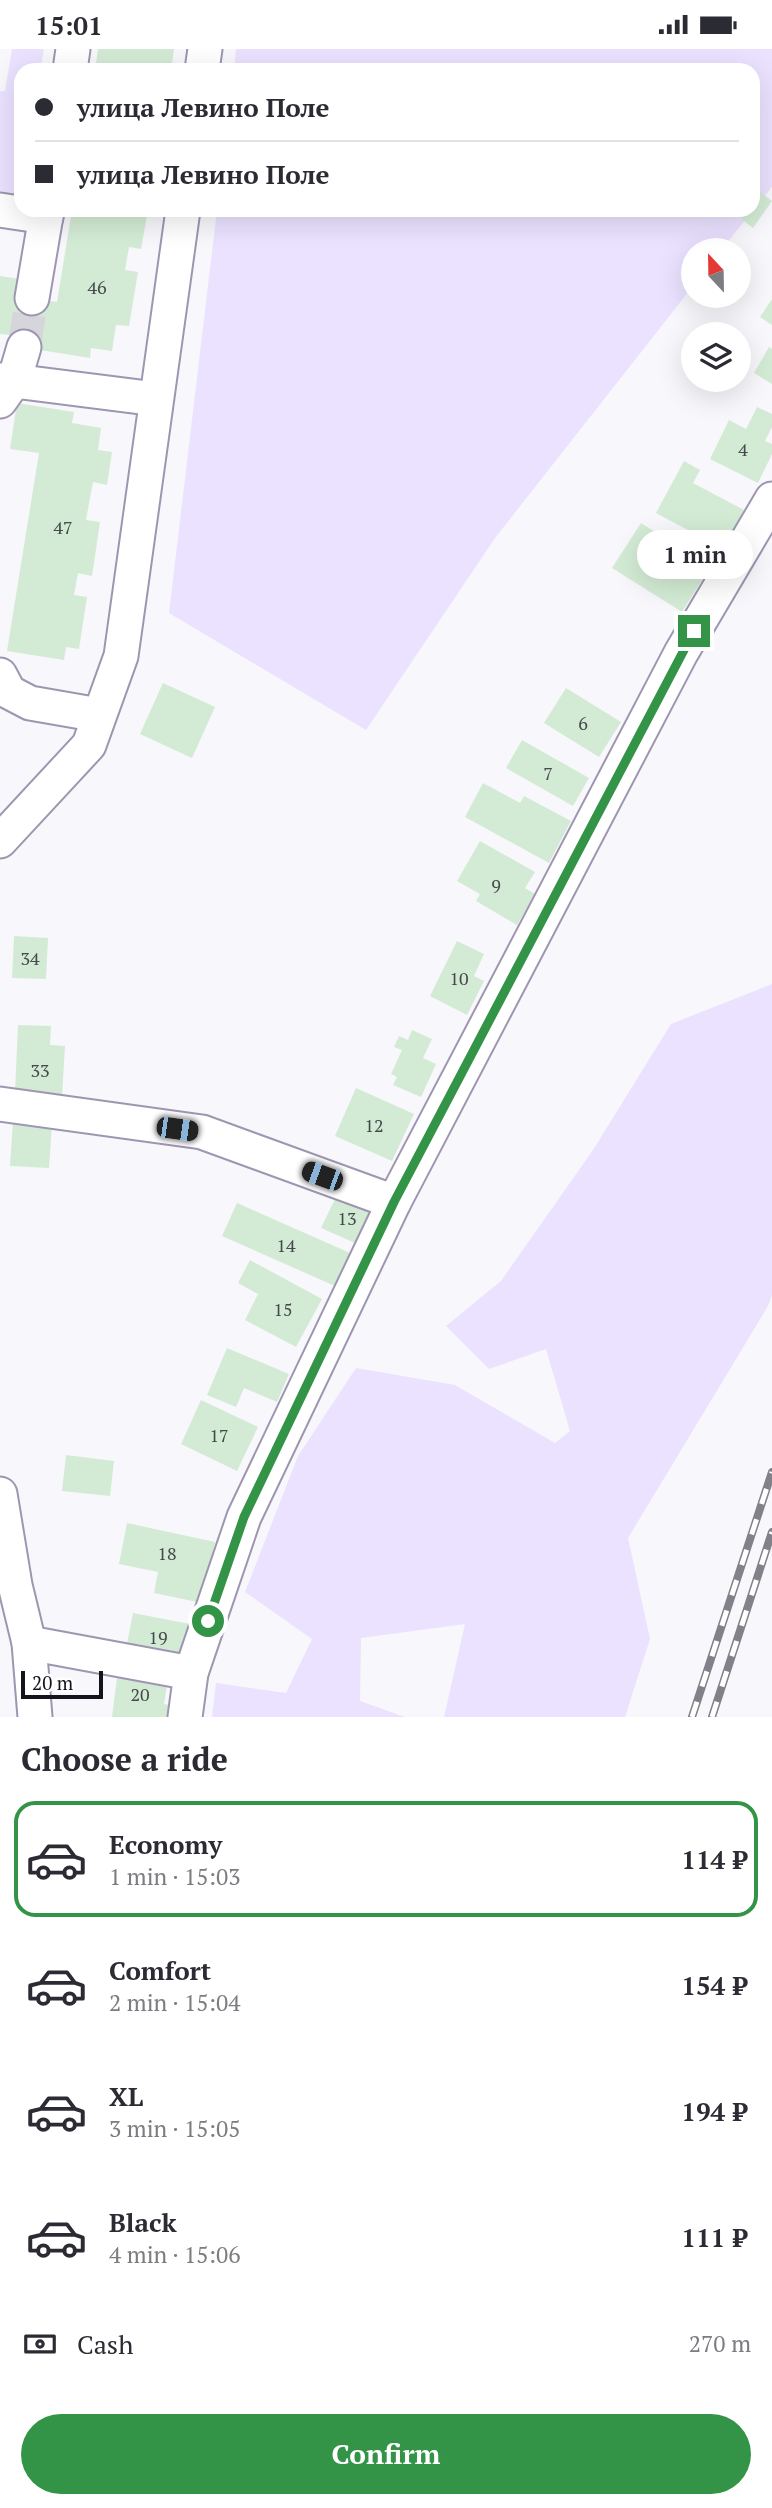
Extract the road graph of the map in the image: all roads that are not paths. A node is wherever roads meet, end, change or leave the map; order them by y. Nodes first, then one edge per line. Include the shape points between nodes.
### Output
1 (46, 217) edge
2 (182, 217) edge
3 (32, 298) tunnel mouth
4 (24, 347) tunnel mouth
5 (5, 387) edge
6 (156, 399) junction
7 (772, 499) edge
8 (0, 675) edge
9 (99, 715) junction
10 (0, 841) edge
11 (0, 1104) edge
12 (394, 1202) junction
13 (0, 1495) edge
14 (29, 1643) junction
15 (191, 1673) junction
16 (36, 1717) edge
17 (185, 1717) edge

1 - 3 street
2 - 6 street
4 - 5 street
5 - 6 street
6 - 9 street via 121,656
7 - 12 street via 681,653
8 - 9 street via 9,692 30,703
9 - 10 street via 89,745
11 - 12 street via 202,1132
12 - 15 street via 244,1517
13 - 14 street
14 - 15 street
14 - 16 street
15 - 17 street

